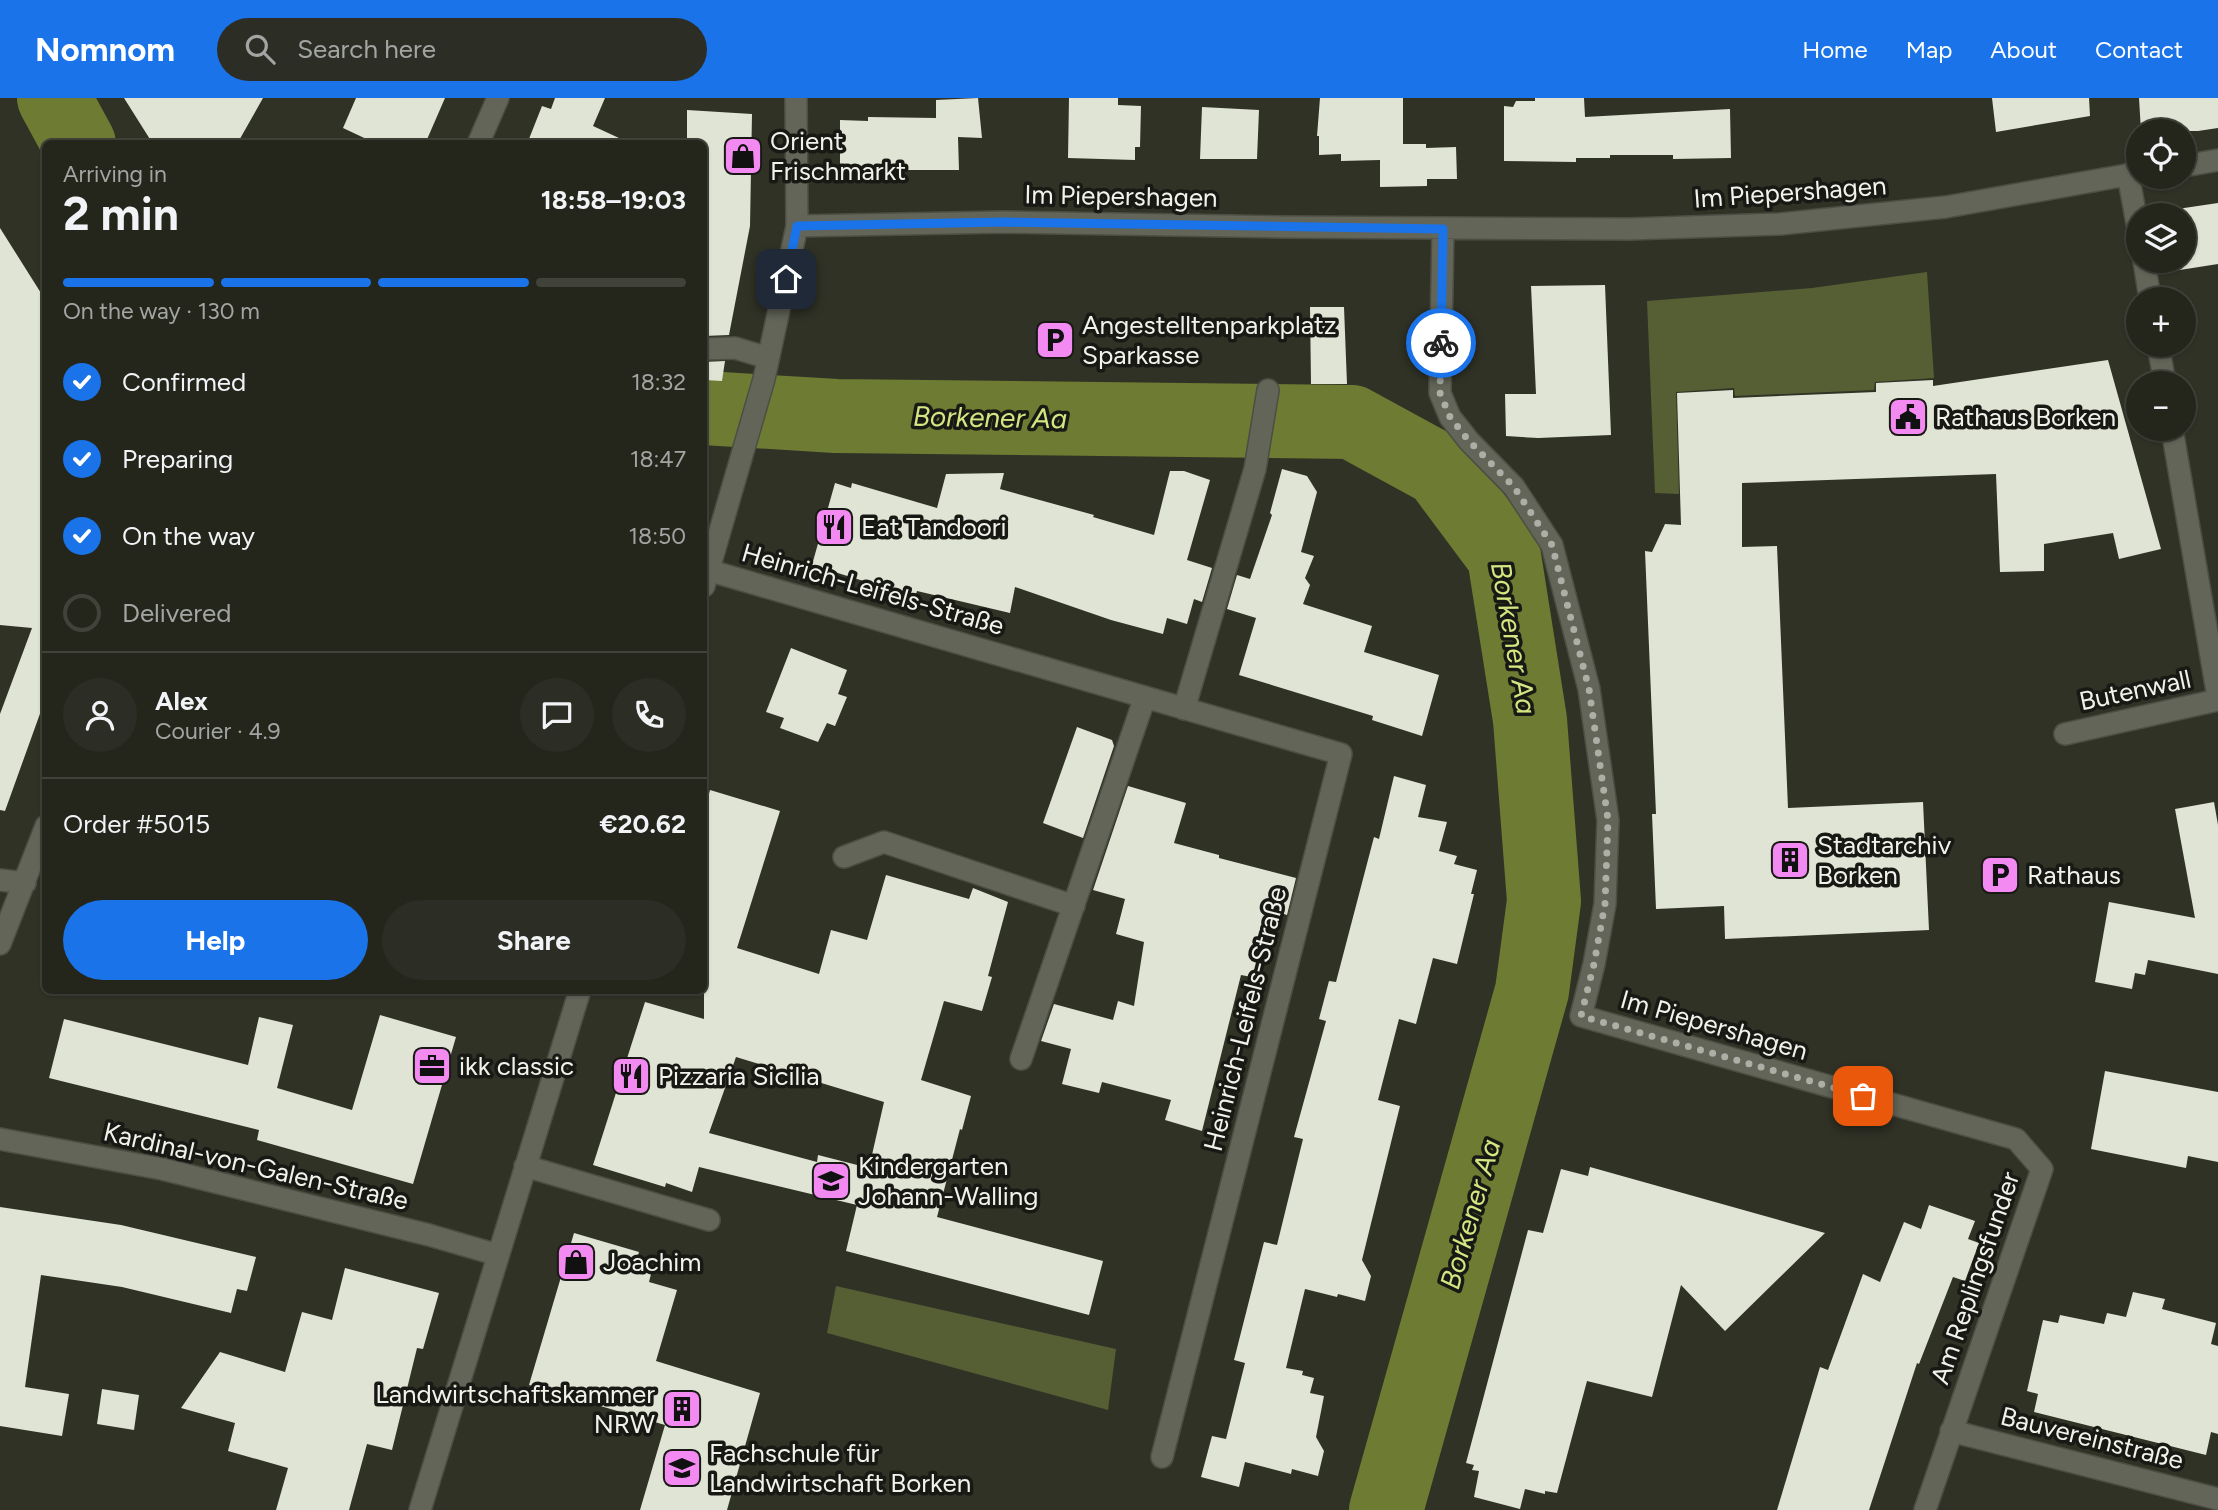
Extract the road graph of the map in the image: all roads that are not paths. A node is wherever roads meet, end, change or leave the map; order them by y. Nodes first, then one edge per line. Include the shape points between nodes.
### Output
1 (498, 98) edge
2 (796, 98) edge
3 (480, 140) edge
4 (2218, 160) edge
5 (2196, 164) edge
6 (2126, 175) edge
7 (797, 226) junction
8 (1443, 229) junction
9 (707, 349) edge
10 (766, 368) junction
11 (1268, 390) dead end
12 (2174, 441) edge
13 (707, 568) edge
14 (707, 576) edge
15 (1145, 697) junction
16 (2218, 699) edge
17 (1184, 709) junction
18 (2064, 734) dead end
19 (42, 837) edge
20 (844, 857) dead end
21 (0, 880) edge
22 (25, 883) junction
23 (1074, 906) junction
24 (0, 944) edge
25 (579, 994) edge
26 (1021, 1059) dead end
27 (1948, 1120) joint
28 (0, 1139) edge
29 (526, 1166) junction
30 (709, 1220) dead end
31 (498, 1255) junction
32 (1951, 1431) junction
33 (1162, 1457) dead end
34 (2218, 1499) edge
35 (420, 1510) edge
36 (1925, 1510) edge

1 - 3 street
2 - 7 street
4 - 5 street
6 - 8 street, Im Piepershagen via 1946,207 1780,224
7 - 8 street, Im Piepershagen via 1004,222
7 - 10 street
8 - 27 street, Im Piepershagen via 1440,393 1450,417 1514,487 1552,545 1589,689 1608,820 1605,904 1581,1016
9 - 10 street via 735,348
10 - 13 street
11 - 17 street via 1259,450
12 - 16 street
14 - 15 street, Heinrich-Leifels-Straße
15 - 17 street, Heinrich-Leifels-Straße
15 - 23 street
16 - 18 street, Butenwall
17 - 33 street, Heinrich-Leifels-Straße via 1341,754
19 - 22 street
20 - 23 street via 884,842
21 - 22 street
22 - 24 street
23 - 26 street
25 - 29 street
27 - 32 street, Am Replingsfunder via 2016,1139 2042,1169
28 - 31 street, Kardinal-von-Galen-Straße via 162,1169
29 - 30 street
29 - 31 street
31 - 35 street
32 - 34 street, Bauvereinstraße
32 - 36 street, Am Replingsfunder

